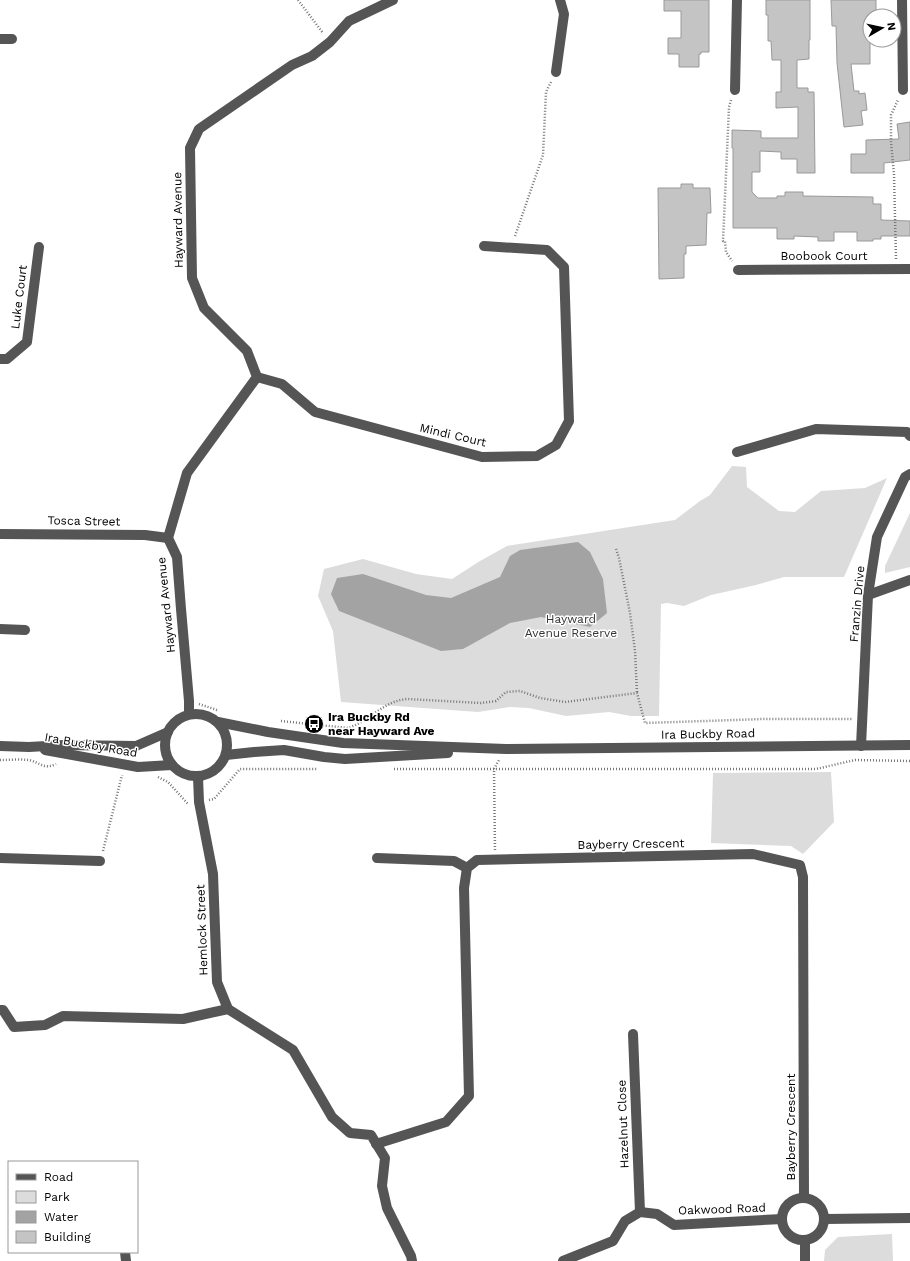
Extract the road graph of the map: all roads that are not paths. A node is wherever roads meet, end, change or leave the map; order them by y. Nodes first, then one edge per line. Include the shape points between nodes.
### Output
1 (393, 0) edge
2 (560, 0) edge
3 (736, 0) edge
4 (902, 0) edge
5 (12, 39) dead end
6 (0, 40) edge
7 (556, 72) road end
8 (735, 90) road end
9 (903, 90) road end
10 (39, 246) dead end
11 (484, 246) dead end
12 (910, 269) edge
13 (738, 270) road end
14 (0, 359) edge
15 (257, 377) junction
16 (910, 436) edge
17 (737, 452) dead end
18 (910, 474) edge
19 (0, 534) edge
20 (168, 538) junction
21 (910, 580) edge
22 (868, 596) junction
23 (0, 629) edge
24 (24, 630) dead end
25 (189, 714) junction
26 (218, 722) junction
27 (168, 732) junction
28 (910, 745) edge
29 (0, 746) edge
30 (862, 746) junction
31 (29, 747) junction
32 (506, 749) junction
33 (226, 755) junction
34 (172, 765) junction
35 (198, 776) junction
36 (0, 858) edge
37 (377, 858) dead end
38 (100, 861) road end
39 (467, 868) junction
40 (228, 1009) junction
41 (0, 1010) edge
42 (633, 1034) dead end
43 (376, 1144) junction
44 (804, 1198) junction
45 (640, 1212) junction
46 (910, 1218) edge
47 (782, 1219) junction
48 (825, 1219) junction
49 (805, 1241) junction
50 (412, 1261) edge
51 (563, 1261) edge
52 (805, 1261) edge

1 - 15 street, Hayward Avenue via 349,21 330,42 312,56 292,65 199,129 190,148 192,278 204,308 247,351
2 - 7 street via 564,14
3 - 8 street
4 - 9 street
5 - 6 street
10 - 14 street, Luke Court via 27,342 7,358
11 - 15 street, Mindi Court via 547,250 564,267 569,421 556,445 538,456 482,457 315,412 282,384
12 - 13 street, Boobook Court
15 - 20 street via 188,473
16 - 17 street via 907,432 816,428
18 - 22 street, Franzin Drive via 905,477 877,537
19 - 20 street, Tosca Street via 145,535
20 - 25 street, Hayward Avenue via 177,557
21 - 22 street
22 - 30 street, Franzin Drive
23 - 24 street
25 - 26 street via 209,716
25 - 27 street via 173,724
26 - 32 street, Ira Buckby Road via 343,742
26 - 33 street via 227,737
27 - 31 street, Ira Buckby Road via 136,746
27 - 34 street via 165,749
28 - 30 street, Ira Buckby Road
29 - 31 street, Ira Buckby Road
30 - 32 street, Ira Buckby Road
31 - 34 street, Ira Buckby Road via 138,767
32 - 33 street, Ira Buckby Road via 345,759 324,758 284,750
33 - 35 street via 216,770 208,775
34 - 35 street via 188,776
35 - 40 street, Hemlock Street via 199,802 213,874 217,982
36 - 38 street
37 - 39 street via 454,861
39 - 43 street via 464,888 469,1096 446,1122
39 - 44 street, Bayberry Crescent via 477,860 753,854 800,865 803,877
40 - 41 street via 183,1019 63,1016 45,1025 14,1027 3,1010
40 - 43 street via 293,1050 332,1117 350,1133 371,1135
42 - 45 street, Hazelnut Close
43 - 50 street via 385,1158 382,1186 387,1208
44 - 47 street via 788,1204
44 - 48 street via 820,1205
45 - 47 street, Oakwood Road via 657,1214 674,1225
45 - 51 street via 625,1221 613,1241
46 - 48 street
47 - 49 street via 788,1234
48 - 49 street via 817,1236
49 - 52 street

